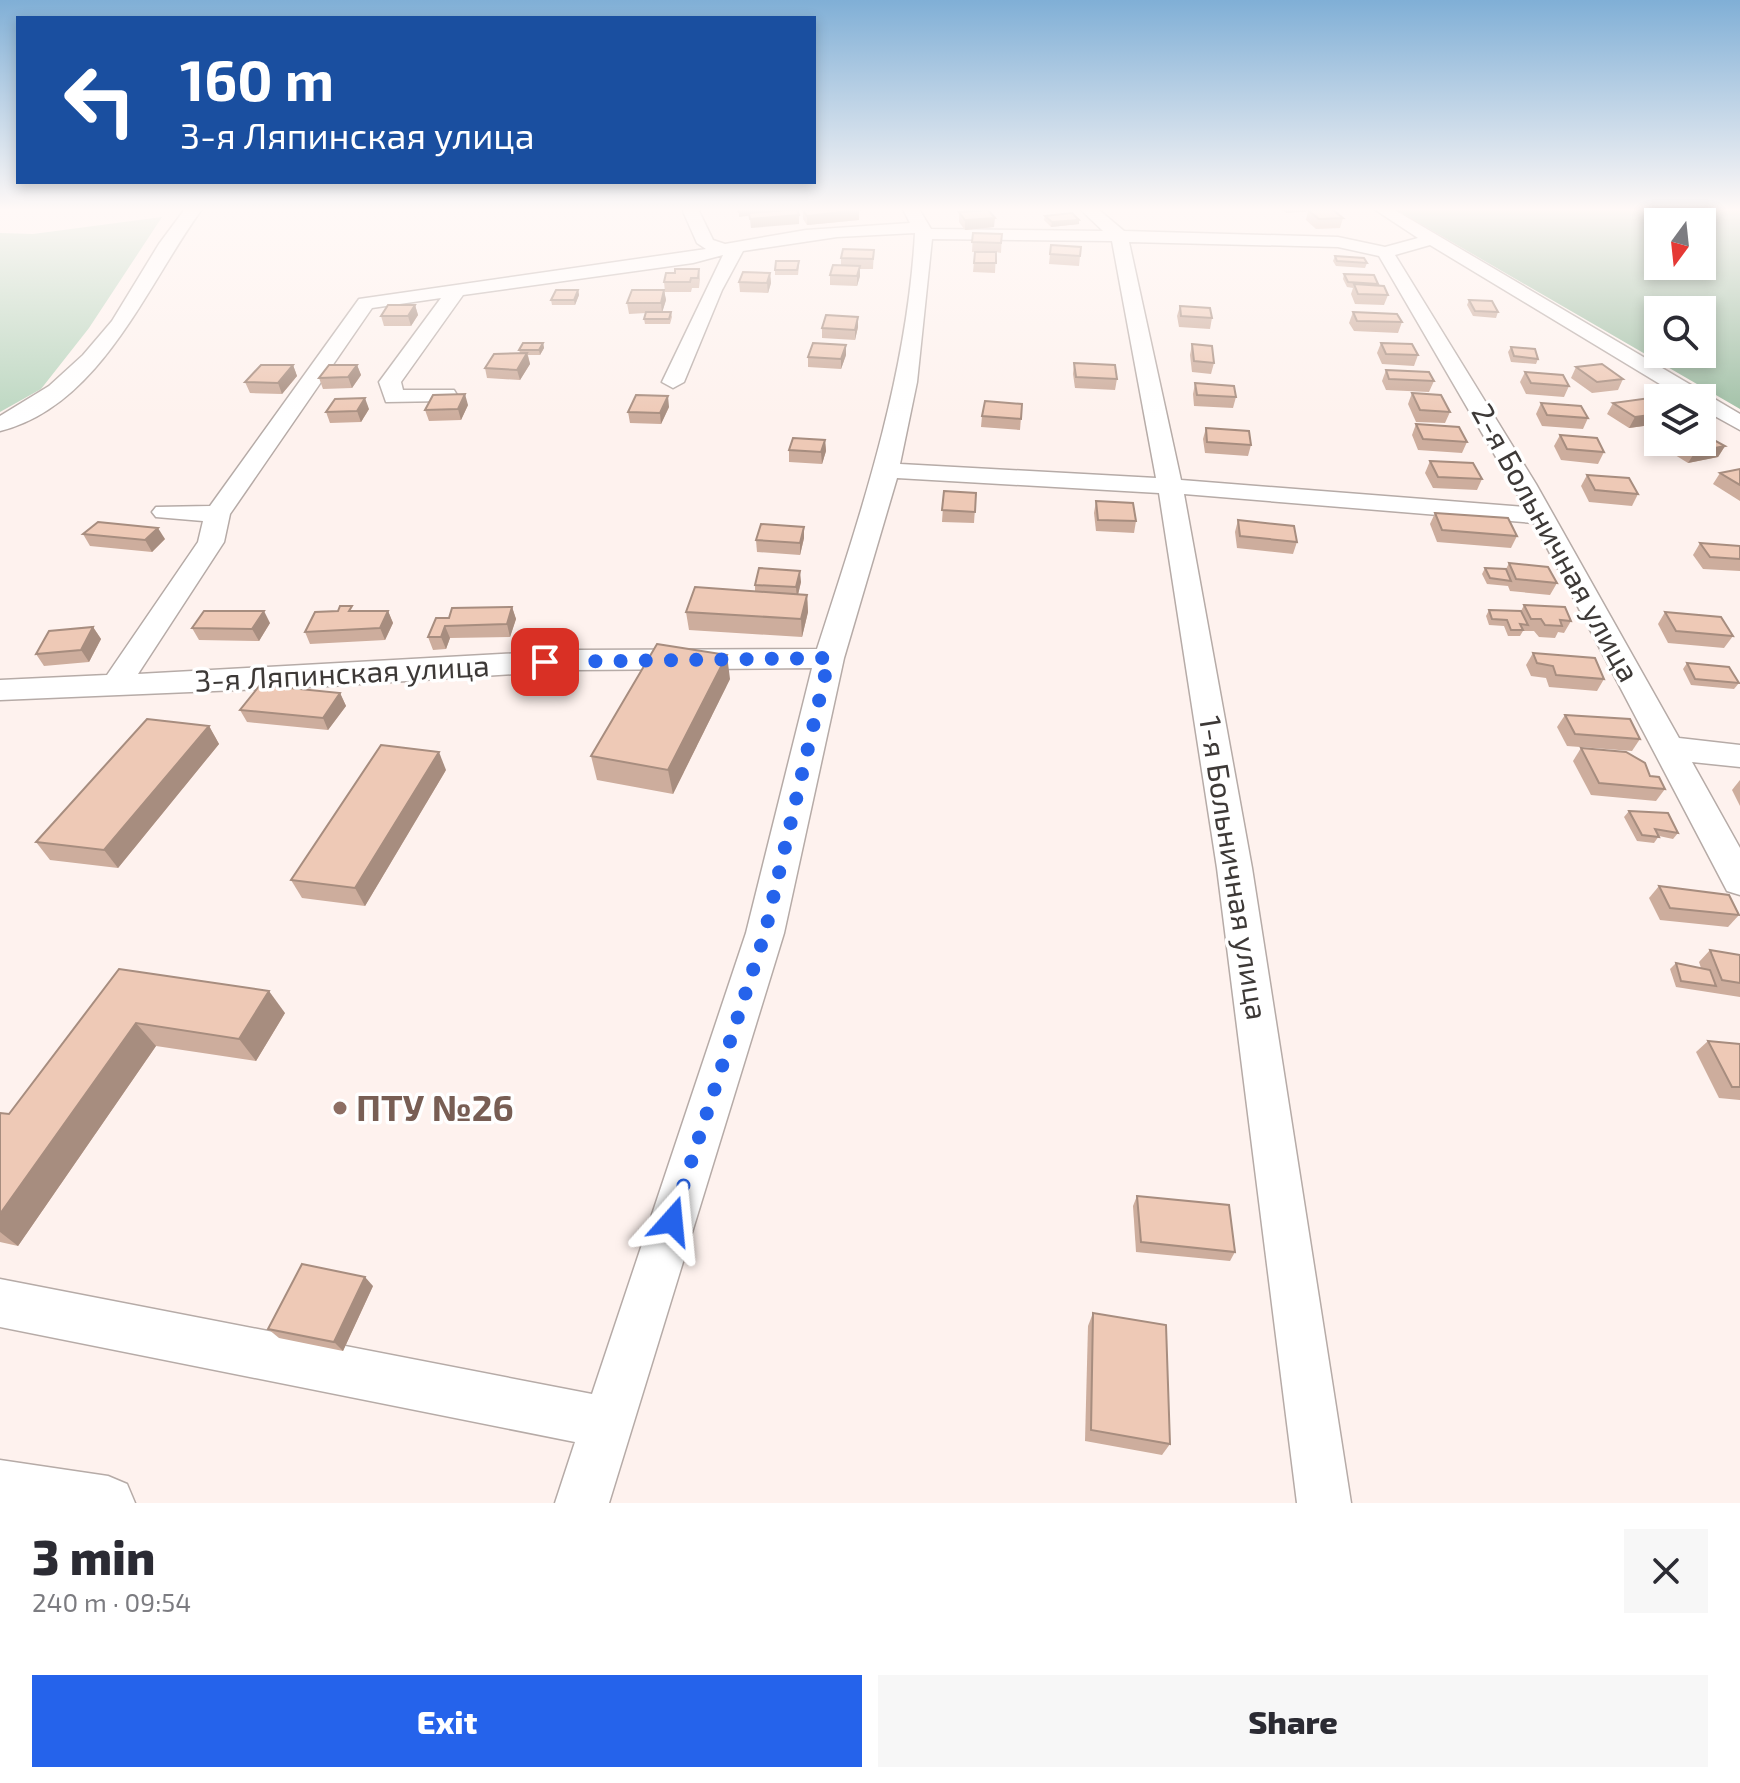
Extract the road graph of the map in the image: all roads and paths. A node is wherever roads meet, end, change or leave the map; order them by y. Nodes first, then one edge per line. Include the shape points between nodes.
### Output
1 (148, 279) edge
2 (537, 279) edge
3 (717, 279) edge
4 (914, 279) edge
5 (1129, 279) edge
6 (1402, 279) edge
7 (1498, 279) edge
8 (457, 290) junction
9 (673, 382) dead end
10 (1674, 384) edge
11 (446, 395) edge
12 (1716, 409) edge
13 (1740, 423) edge
14 (0, 424) edge
15 (887, 470) junction
16 (1169, 486) junction
17 (165, 512) dead end
18 (217, 514) junction
19 (1541, 516) junction
20 (829, 658) junction
21 (115, 686) junction
22 (0, 690) edge
23 (1668, 748) junction
24 (1740, 756) edge
25 (1740, 881) edge
26 (0, 1303) edge
27 (607, 1423) junction
28 (0, 1487) edge
29 (108, 1503) edge
30 (582, 1503) edge
31 (1324, 1503) edge

1 - 14 street via 128,312 70,382 23,415
2 - 8 street
3 - 9 street
4 - 15 street via 906,382
5 - 16 street, 1-я Больничная улица
6 - 19 street, 2-я Больничная улица
7 - 10 street
8 - 11 street via 390,382 394,397
8 - 18 street via 366,303
12 - 13 street
15 - 16 street
15 - 20 street
16 - 19 street
16 - 31 street, 1-я Больничная улица via 1259,1030
17 - 18 street
18 - 21 street via 211,542
19 - 23 street, 2-я Больничная улица
20 - 21 street, 3-я Ляпинская улица via 576,660
20 - 27 street via 765,933
21 - 22 street, 3-я Ляпинская улица
23 - 24 street
23 - 25 street, 2-я Больничная улица
26 - 27 street
27 - 30 street
28 - 29 street

